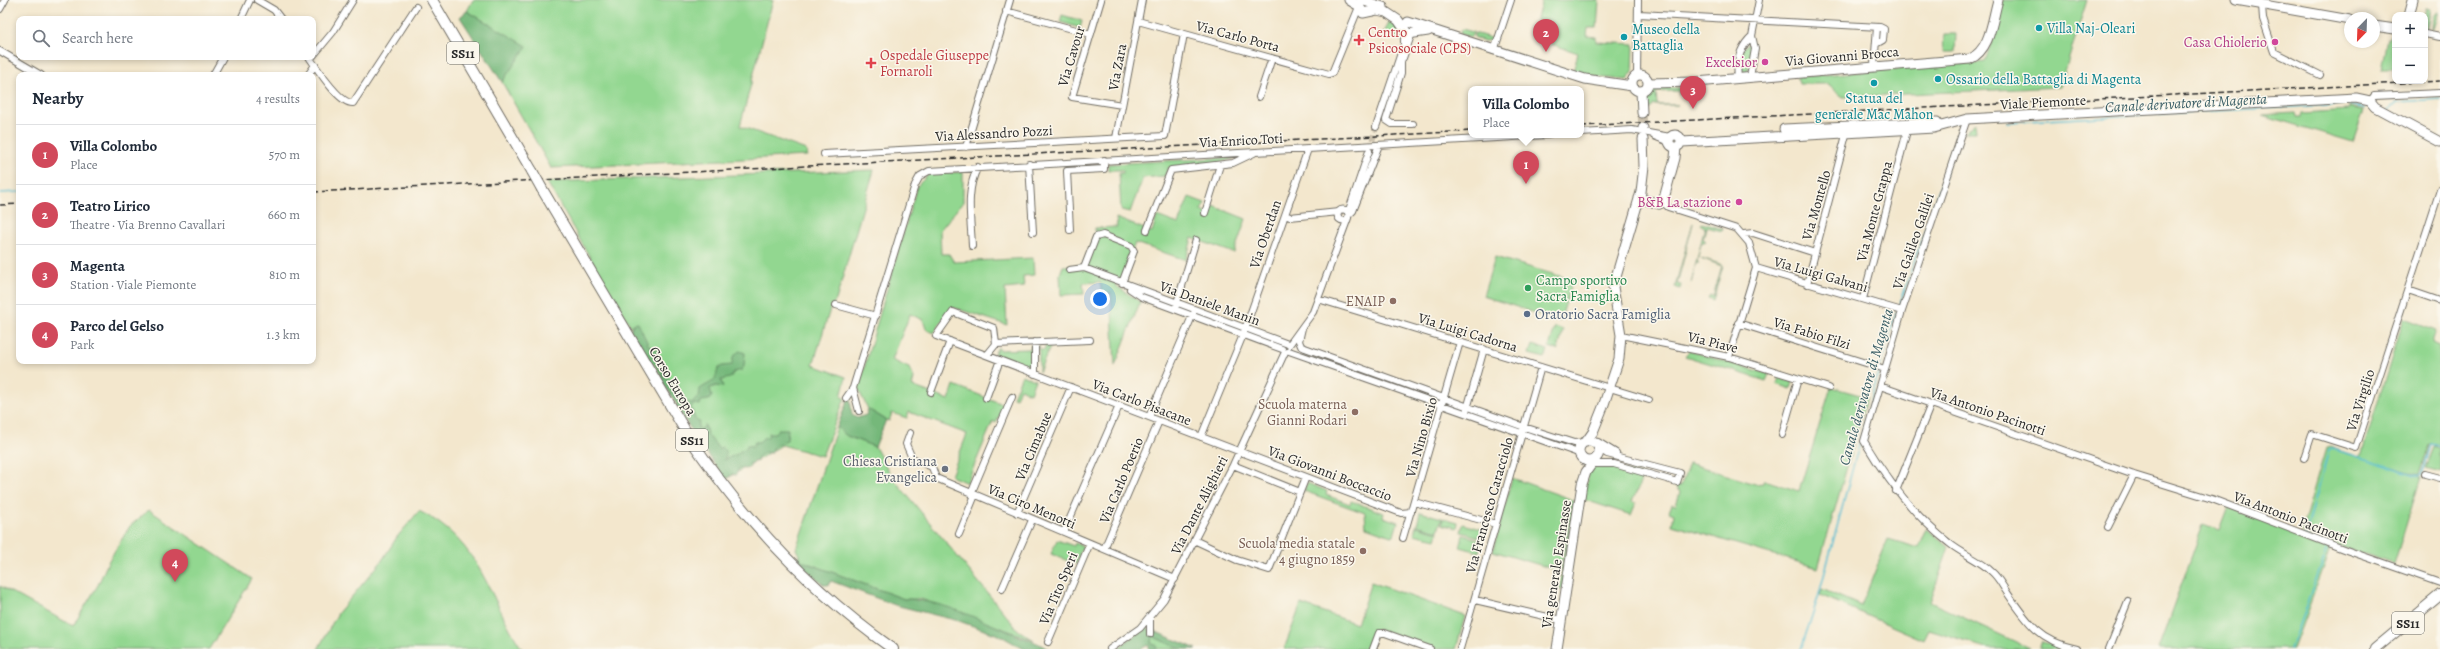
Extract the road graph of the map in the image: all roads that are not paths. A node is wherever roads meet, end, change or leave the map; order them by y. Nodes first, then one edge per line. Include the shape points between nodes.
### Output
1 (5, 0) edge
2 (250, 0) edge
3 (257, 0) edge
4 (353, 0) edge
5 (432, 0) edge
6 (1010, 0) edge
7 (1101, 0) edge
8 (1142, 0) edge
9 (1349, 0) edge
10 (1511, 0) edge
11 (1638, 0) edge
12 (1759, 0) edge
13 (1998, 0) edge
14 (2236, 0) edge
15 (2407, 0) edge
16 (2413, 0) edge
17 (1365, 4) edge
18 (2267, 4) edge
19 (416, 7) dead end
20 (0, 9) edge
21 (1006, 11) junction
22 (2404, 12) edge
23 (2410, 12) edge
24 (1639, 14) junction
25 (242, 16) edge
26 (279, 16) edge
27 (2344, 19) edge
28 (1138, 20) junction
29 (1755, 20) junction
30 (2380, 27) edge
31 (1409, 28) junction
32 (2392, 29) edge
33 (1091, 34) junction
34 (1184, 34) junction
35 (2428, 35) edge
36 (1752, 36) junction
37 (2440, 37) edge
38 (1402, 50) junction
39 (0, 51) edge
40 (316, 51) edge
41 (1494, 51) junction
42 (1272, 58) junction
43 (221, 60) edge
44 (312, 60) edge
45 (1402, 61) junction
46 (315, 65) junction
47 (1874, 66) junction
48 (36, 72) edge
49 (214, 72) edge
50 (310, 72) edge
51 (2320, 75) dead end
52 (1394, 76) junction
53 (1637, 76) junction
54 (1750, 77) junction
55 (1738, 78) junction
56 (1648, 83) junction
57 (1632, 86) junction
58 (1641, 91) junction
59 (2440, 93) edge
60 (1259, 97) dead end
61 (2370, 101) junction
62 (1122, 104) junction
63 (1642, 113) tunnel mouth
64 (1967, 119) junction
65 (1413, 124) dead end
66 (1908, 125) junction
67 (1376, 128) tunnel mouth
68 (1847, 129) junction
69 (1643, 132) tunnel mouth
70 (1584, 133) edge
71 (1116, 138) junction
72 (1497, 138) edge
73 (1675, 141) junction
74 (2440, 142) edge
75 (1379, 145) junction
76 (966, 146) junction
77 (1308, 149) junction
78 (1257, 151) junction
79 (1369, 151) tunnel mouth
80 (824, 154) dead end
81 (1104, 160) junction
82 (1029, 164) junction
83 (1220, 165) junction
84 (978, 167) junction
85 (2440, 190) edge
86 (1640, 195) junction
87 (1351, 201) junction
88 (1663, 201) junction
89 (1205, 213) dead end
90 (1285, 215) junction
91 (1340, 215) junction
92 (1348, 215) junction
93 (1345, 229) junction
94 (1070, 230) dead end
95 (1147, 230) dead end
96 (1033, 232) dead end
97 (1744, 234) junction
98 (1196, 240) dead end
99 (972, 246) dead end
100 (1815, 253) junction
101 (1084, 268) junction
102 (1756, 268) junction
103 (1069, 270) dead end
104 (1123, 284) junction
105 (1807, 284) junction
106 (2408, 290) junction
107 (1318, 299) junction
108 (1862, 299) junction
109 (2440, 301) edge
110 (1177, 303) junction
111 (836, 305) dead end
112 (1195, 309) junction
113 (1174, 310) junction
114 (1899, 310) junction
115 (876, 316) junction
116 (1192, 316) junction
117 (1738, 323) junction
118 (1246, 328) junction
119 (1302, 328) junction
120 (1243, 335) junction
121 (1621, 335) junction
122 (1090, 340) dead end
123 (950, 341) junction
124 (1035, 342) junction
125 (1460, 342) junction
126 (996, 344) junction
127 (1287, 348) junction
128 (1484, 349) junction
129 (1317, 353) junction
130 (987, 356) junction
131 (1729, 357) junction
132 (1000, 360) junction
133 (1350, 364) junction
134 (1541, 367) junction
135 (1882, 368) junction
136 (1347, 372) junction
137 (1035, 374) junction
138 (1798, 378) junction
139 (1398, 381) junction
140 (1880, 386) junction
141 (1071, 387) junction
142 (853, 388) junction
143 (1610, 388) junction
144 (1829, 388) dead end
145 (1395, 390) junction
146 (931, 392) dead end
147 (1012, 397) dead end
148 (846, 398) dead end
149 (986, 398) dead end
150 (1444, 398) junction
151 (1649, 400) dead end
152 (1931, 404) junction
153 (1119, 406) junction
154 (1442, 406) junction
155 (1468, 406) junction
156 (1603, 407) junction
157 (859, 411) dead end
158 (1465, 414) junction
159 (1489, 414) junction
160 (1149, 417) junction
161 (1159, 421) junction
162 (1486, 422) junction
163 (1524, 427) junction
164 (910, 433) dead end
165 (1548, 434) junction
166 (1522, 435) junction
167 (1782, 435) dead end
168 (1201, 437) junction
169 (1545, 442) junction
170 (1586, 442) junction
171 (1598, 445) junction
172 (1240, 452) junction
173 (1581, 456) junction
174 (2304, 458) dead end
175 (1593, 461) junction
176 (1234, 465) junction
177 (1651, 465) junction
178 (1648, 473) junction
179 (2425, 474) dead end
180 (2134, 475) junction
181 (1306, 477) junction
182 (2440, 478) edge
183 (1582, 484) junction
184 (1896, 491) junction
185 (1300, 492) junction
186 (973, 495) junction
187 (1414, 502) junction
188 (1411, 512) junction
189 (1017, 513) junction
190 (1032, 520) junction
191 (1496, 524) junction
192 (2108, 527) dead end
193 (1064, 532) junction
194 (960, 534) dead end
195 (1403, 538) dead end
196 (1194, 540) junction
197 (1090, 543) junction
198 (1104, 549) junction
199 (1175, 579) junction
200 (2440, 582) edge
201 (1002, 589) dead end
202 (2440, 595) edge
203 (1475, 600) junction
204 (2128, 601) dead end
205 (1150, 618) junction
206 (1561, 620) junction
207 (1150, 634) dead end
208 (1048, 642) dead end
209 (893, 649) edge
210 (1110, 649) edge
211 (1373, 649) edge
212 (1430, 649) edge
213 (1460, 649) edge
214 (1557, 649) edge
215 (2077, 649) edge
216 (2109, 649) edge
217 (2376, 649) edge

1 - 20 street
2 - 25 street
3 - 26 street via 274,10
4 - 40 street via 333,32
5 - 209 main road, Corso Europa / SS11, bridge via 689,437 713,472 767,537 815,586
6 - 21 street
7 - 33 street, Via Cavour
8 - 28 street, Via Zara
9 - 17 street
10 - 41 street
11 - 24 street
12 - 29 street
13 - 47 street, Via Giovanni Brocca via 1986,44 1975,57
14 - 18 street
15 - 22 street
16 - 23 street
17 - 31 street via 1390,9
17 - 42 street, Via Carlo Porta via 1331,74
18 - 27 street
18 - 51 street via 2263,19 2274,52
19 - 46 street via 353,103 349,103 338,94
21 - 33 street
21 - 76 street
24 - 29 street
24 - 53 street
28 - 34 street, Via Carlo Porta
28 - 62 street, Via Zara
29 - 36 street
29 - 47 street via 1877,27 1884,30 1883,40 1876,44
30 - 32 street
31 - 38 street
31 - 41 street via 1436,32
31 - 45 street
33 - 62 street, Via Cavour via 1072,96
34 - 42 street, Via Carlo Porta
34 - 71 street, Via Alessandro Pozzi via 1165,136
35 - 37 street
36 - 54 street via 1755,49
36 - 55 street via 1742,46 1737,69
38 - 45 street
38 - 52 street
39 - 48 street
41 - 57 street via 1585,79
42 - 60 street
43 - 49 street
44 - 46 street
45 - 52 street
45 - 65 street via 1402,73 1386,120 1392,124
46 - 50 street
47 - 54 street, Via Giovanni Brocca
52 - 67 street
53 - 56 street via 1644,77
53 - 57 street
54 - 55 street, Via Giovanni Brocca
55 - 56 street, Via Giovanni Brocca
56 - 58 street
57 - 58 street
58 - 63 street
59 - 61 street via 2374,96
61 - 64 street, Viale Piemonte via 2356,98
61 - 74 street
62 - 71 street, Via Zara
64 - 66 street, Viale Piemonte
64 - 114 street, Via Galileo Galilei
66 - 68 street, Viale Piemonte
66 - 108 street, Via Monte Grappa
68 - 73 street, Viale Piemonte via 1685,134
68 - 100 street, Via Montello
69 - 86 street, Via generale Espinasse via 1644,166
70 - 73 street via 1632,130
71 - 76 street, Via Alessandro Pozzi
72 - 75 street, Via Enrico Toti
73 - 88 street via 1675,158
75 - 77 street, Via Enrico Toti
75 - 92 street, Via Dante Alighieri via 1353,211
76 - 80 street, Via Alessandro Pozzi
77 - 78 street, Via Enrico Toti
77 - 90 street, Via Oberdan
78 - 81 street, Via Enrico Toti
78 - 83 street via 1233,163
79 - 87 street, Via Dante Alighieri
81 - 82 street, Via Enrico Toti
81 - 94 street via 1104,169 1067,171
82 - 84 street, Via Enrico Toti
82 - 96 street
83 - 89 street
83 - 95 street via 1171,170
84 - 99 street via 970,189
84 - 115 street, Via Enrico Toti via 937,169 920,176 915,185
85 - 106 street
86 - 88 street
86 - 121 street, Via generale Espinasse via 1613,287
87 - 91 street, Via Dante Alighieri
87 - 92 street, Via Dante Alighieri
88 - 97 street via 1668,207 1737,229
90 - 91 street
90 - 118 street, Via Oberdan
91 - 92 street
91 - 92 street via 1343,221
91 - 93 street
92 - 93 street, Via Dante Alighieri
93 - 107 street, Via Dante Alighieri
97 - 100 street via 1753,233
97 - 102 street
98 - 110 street
100 - 105 street, Via Montello
101 - 103 street, Via Daniele Manin
101 - 104 street, Via Daniele Manin
101 - 104 street via 1096,237 1103,235 1132,246 1134,251
102 - 105 street, Via Luigi Galvani
102 - 117 street
104 - 110 street, Via Daniele Manin
104 - 113 street, Via Daniele Manin via 1142,298
105 - 108 street, Via Luigi Galvani
106 - 109 street
106 - 174 street, Via Virgilio via 2356,448 2312,434
107 - 119 street, Via Dante Alighieri
107 - 125 street, Via Luigi Cadorna
108 - 114 street, Via Luigi Galvani
110 - 112 street, Via Daniele Manin
110 - 113 street
111 - 115 street
112 - 116 street
112 - 118 street, Via Daniele Manin
113 - 116 street, Via Daniele Manin
114 - 135 street, Via Galileo Galilei
115 - 142 street
116 - 120 street, Via Daniele Manin
116 - 160 street
117 - 131 street
117 - 135 street, Via Fabio Filzi
118 - 120 street, Via Oberdan
118 - 127 street, Via Daniele Manin
119 - 127 street, Via Dante Alighieri
119 - 129 street via 1301,346
120 - 127 street, Via Daniele Manin
120 - 168 street, Via Oberdan
121 - 131 street, Via Piave
121 - 143 street, Via generale Espinasse via 1619,359
122 - 124 street
123 - 126 street, Via Carlo Pisacane via 936,336 953,312 994,328
123 - 130 street, Via Carlo Pisacane
123 - 146 street
124 - 126 street
124 - 137 street
125 - 128 street, Via Luigi Cadorna
125 - 150 street, Via Nino Bixio
126 - 130 street
127 - 129 street
127 - 136 street
127 - 172 street, Via Dante Alighieri
128 - 134 street, Via Luigi Cadorna
128 - 155 street
129 - 133 street
130 - 132 street, Via Carlo Pisacane
131 - 138 street, Via Piave
132 - 137 street, Via Carlo Pisacane
132 - 149 street
133 - 136 street
133 - 139 street
134 - 143 street, Via Luigi Cadorna
134 - 163 street, Via Francesco Caracciolo
135 - 140 street, Via Galileo Galilei
136 - 145 street
137 - 141 street, Via Carlo Pisacane
138 - 144 street, Via Piave
138 - 167 street
139 - 145 street
139 - 150 street
140 - 152 street, Via Antonio Pacinotti
140 - 184 street, Via Galileo Galilei via 1864,441
141 - 153 street, Via Carlo Pisacane
141 - 189 street, Via Cimabue
142 - 148 street
142 - 157 street
143 - 151 street, Via Luigi Cadorna
143 - 156 street, Via generale Espinasse
145 - 154 street
147 - 186 street
150 - 154 street, Via Nino Bixio
150 - 155 street
152 - 180 street, Via Antonio Pacinotti
152 - 184 street
153 - 160 street, Via Carlo Pisacane
153 - 193 street
154 - 158 street
154 - 187 street, Via Nino Bixio
155 - 158 street
155 - 159 street
156 - 170 street, Via generale Espinasse
156 - 171 street, Via generale Espinasse
158 - 162 street
159 - 162 street
159 - 163 street
160 - 161 street, Via Carlo Pisacane
161 - 168 street, Via Carlo Pisacane
161 - 198 street, Via Carlo Poerio
162 - 166 street
163 - 165 street
163 - 166 street, Via Francesco Caracciolo
164 - 186 street, Via Ciro Menotti via 906,444 912,458 932,467 936,478
165 - 169 street
165 - 170 street via 1574,443
166 - 169 street
166 - 191 street, Via Francesco Caracciolo
168 - 172 street, Via Carlo Pisacane
169 - 173 street
170 - 171 street
170 - 173 street, Via generale Espinasse via 1580,448
171 - 175 street, Via generale Espinasse
171 - 177 street via 1606,454
172 - 176 street, Via Dante Alighieri
172 - 181 street, Via Giovanni Boccaccio
173 - 175 street
173 - 183 street, Via generale Espinasse
175 - 178 street
175 - 183 street, Via generale Espinasse
176 - 185 street
176 - 196 street, Via Dante Alighieri
177 - 178 street
177 - 178 street via 1680,473 1677,482
179 - 182 street
180 - 192 street
180 - 200 street, Via Antonio Pacinotti via 2212,499 2346,550
181 - 185 street
181 - 188 street, Via Giovanni Boccaccio via 1401,513
183 - 206 street, Via generale Espinasse
184 - 215 street via 1934,531 1993,573 2021,613 2041,635 2052,642
185 - 196 street via 1269,570 1237,560
186 - 189 street, Via Ciro Menotti
186 - 194 street
187 - 188 street, Via Nino Bixio
187 - 191 street
188 - 195 street, Via Nino Bixio
189 - 190 street, Via Ciro Menotti
190 - 193 street, Via Ciro Menotti
190 - 201 street
191 - 203 street, Via Francesco Caracciolo
193 - 197 street, Via Ciro Menotti
196 - 199 street, Via Dante Alighieri
197 - 198 street, Via Ciro Menotti
197 - 208 street, Via Tito Speri
198 - 199 street, Via Ciro Menotti
199 - 205 street, Via Dante Alighieri
202 - 217 main road, SS11
203 - 206 street
203 - 213 street, Via Francesco Caracciolo
204 - 216 street
205 - 207 street
205 - 210 street, Via Dante Alighieri
206 - 214 street, Via generale Espinasse
211 - 212 street via 1379,633

